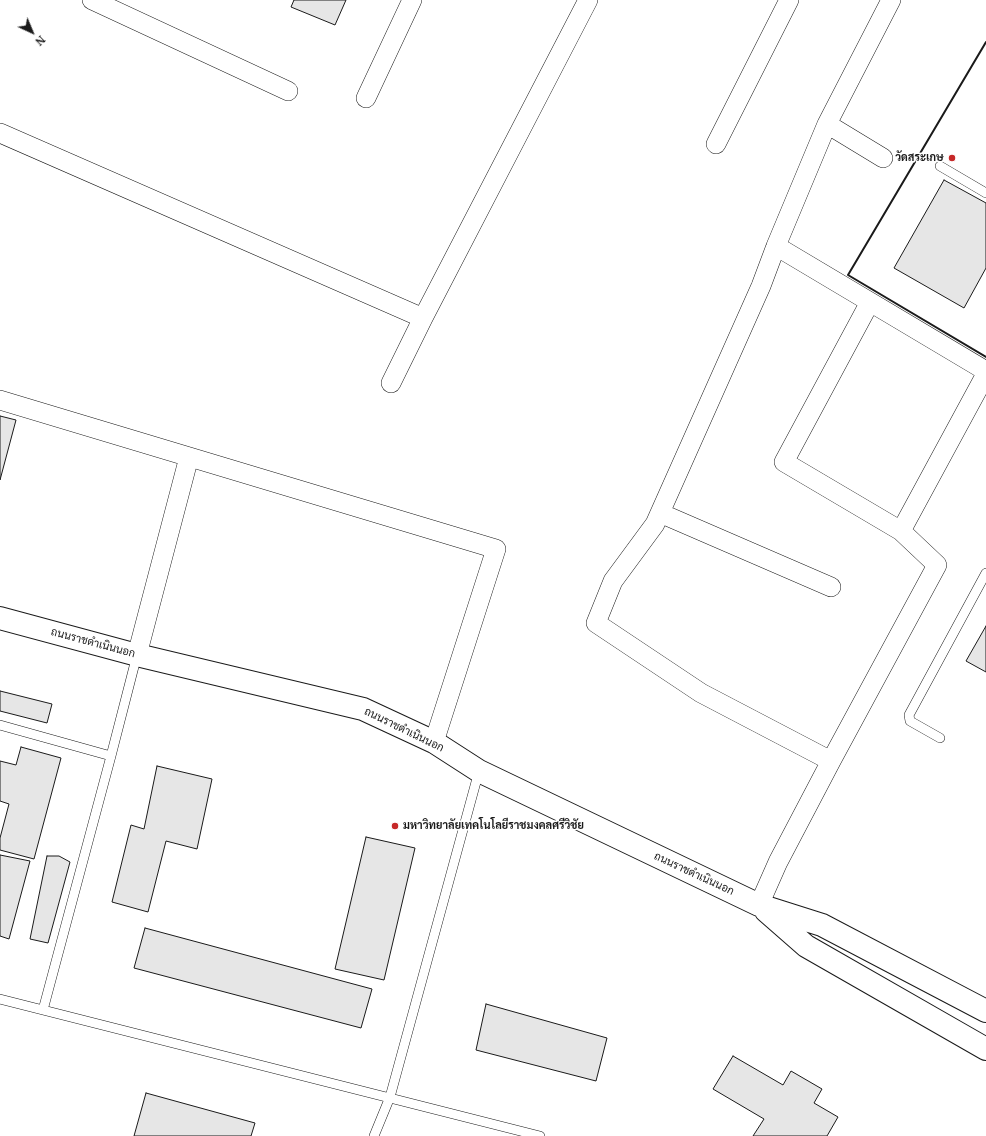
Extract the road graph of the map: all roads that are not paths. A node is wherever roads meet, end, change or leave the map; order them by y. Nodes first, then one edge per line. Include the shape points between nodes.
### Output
1 (92, 0) edge
2 (412, 0) edge
3 (588, 0) edge
4 (789, 0) edge
5 (891, 0) edge
6 (288, 91) dead end
7 (366, 98) dead end
8 (827, 124) junction
9 (0, 133) edge
10 (716, 144) dead end
11 (883, 158) dead end
12 (940, 166) dead end
13 (986, 193) edge
14 (776, 246) junction
15 (870, 302) junction
16 (423, 318) junction
17 (986, 372) edge
18 (391, 382) dead end
19 (0, 400) edge
20 (189, 457) junction
21 (660, 513) junction
22 (901, 530) junction
23 (986, 573) edge
24 (831, 587) dead end
25 (0, 618) edge
26 (137, 655) junction
27 (0, 725) edge
28 (940, 738) dead end
29 (434, 742) junction
30 (111, 756) junction
31 (831, 761) junction
32 (479, 771) junction
33 (759, 905) junction
34 (0, 998) edge
35 (43, 1010) junction
36 (986, 1011) edge
37 (986, 1049) edge
38 (390, 1097) junction
39 (374, 1136) edge
40 (540, 1136) edge

1 - 6 street
2 - 7 street
3 - 16 street
4 - 10 street
5 - 8 street
8 - 11 street
8 - 14 street
9 - 16 street
12 - 13 lane
14 - 15 street
14 - 21 street via 761,286
15 - 17 street
15 - 22 street via 784,462
16 - 18 street
17 - 22 street
19 - 20 street
20 - 26 street
20 - 29 street via 496,550
21 - 24 street
21 - 31 street via 655,524 613,581 596,623 701,693
22 - 31 street via 937,565
23 - 28 lane via 909,715 910,721
25 - 26 street, ถนนราชดำเนินนอก
26 - 29 street, ถนนราชดำเนินนอก via 363,710
26 - 30 lane
27 - 30 lane
29 - 32 street, ถนนราชดำเนินนอก
30 - 35 lane
31 - 33 street via 778,862
32 - 33 street, ถนนราชดำเนินนอก
32 - 38 lane
33 - 36 street, ถนนราชดำเนินนอก via 822,925
33 - 37 street, ถนนราชดำเนินนอก via 806,946
34 - 35 lane
35 - 38 lane
38 - 39 lane
38 - 40 lane

